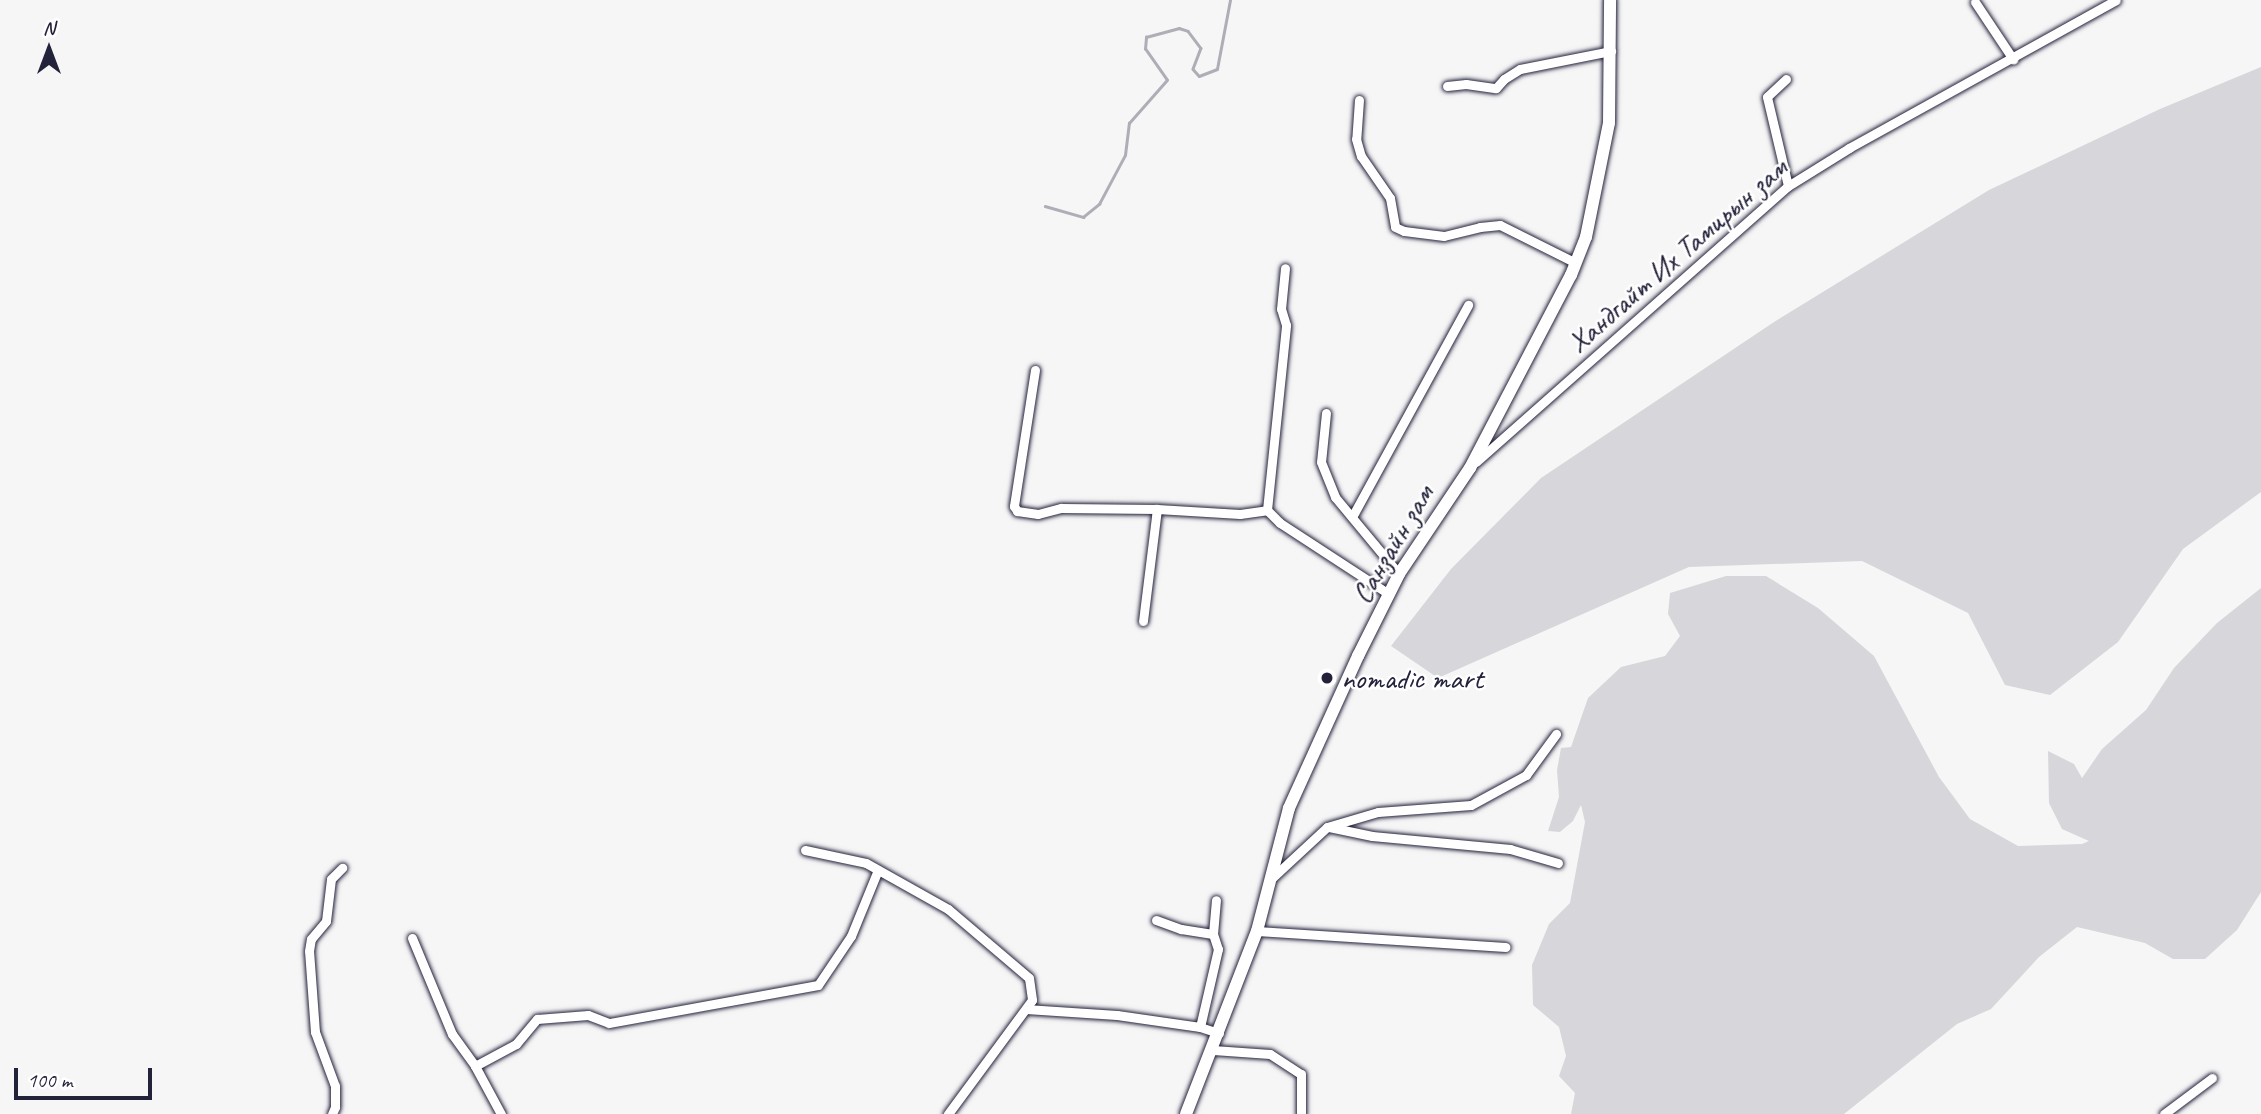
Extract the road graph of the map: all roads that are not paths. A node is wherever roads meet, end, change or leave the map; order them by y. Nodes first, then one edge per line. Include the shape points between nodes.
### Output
1 (1610, 0) edge
2 (2116, 0) edge
3 (1975, 2) edge
4 (1611, 51) junction
5 (2013, 59) junction
6 (1786, 79) dead end
7 (1447, 86) dead end
8 (1359, 100) dead end
9 (1788, 186) junction
10 (1576, 263) junction
11 (1284, 268) dead end
12 (1468, 305) dead end
13 (1035, 370) dead end
14 (1326, 412) dead end
15 (1470, 468) junction
16 (1157, 509) junction
17 (1267, 510) junction
18 (1352, 517) junction
19 (1399, 574) junction
20 (1389, 594) junction
21 (1143, 621) dead end
22 (1556, 734) dead end
23 (1327, 827) junction
24 (805, 850) dead end
25 (1558, 863) dead end
26 (342, 868) dead end
27 (878, 870) junction
28 (1271, 879) junction
29 (1216, 900) dead end
30 (1156, 920) dead end
31 (1257, 930) junction
32 (1213, 934) junction
33 (412, 938) dead end
34 (1505, 947) dead end
35 (1026, 1009) junction
36 (1200, 1027) junction
37 (1219, 1033) junction
38 (1213, 1050) junction
39 (475, 1066) junction
40 (2212, 1077) dead end
41 (332, 1114) edge
42 (501, 1114) edge
43 (947, 1114) edge
44 (1186, 1114) edge
45 (1301, 1114) edge
46 (2164, 1114) edge

1 - 4 main road, Санзайн зам
2 - 5 street, Хандгайт Их Тамирын зам
3 - 5 street
4 - 7 street via 1520,69 1496,89
4 - 10 main road, Санзайн зам via 1609,123 1586,237
5 - 9 street, Хандгайт Их Тамирын зам
6 - 9 street via 1767,97
8 - 10 street via 1356,139 1361,156 1390,198 1398,229 1444,236 1500,225
9 - 15 street, Хандгайт Их Тамирын зам
10 - 15 main road, Санзайн зам
11 - 17 street via 1281,309 1286,325
12 - 18 street
13 - 16 street via 1014,506 1017,511
14 - 18 street via 1321,461 1335,496
15 - 19 main road, Санзайн зам
16 - 17 street via 1240,514
16 - 21 street
17 - 20 street
18 - 19 street
19 - 20 main road, Санзайн зам
20 - 28 main road, Санзайн зам via 1289,808
22 - 23 street via 1527,775 1471,805 1378,812
23 - 25 street via 1372,836 1510,849
23 - 28 street
24 - 27 street via 866,863
26 - 41 street via 331,879 326,921 311,939 309,951 315,1031 335,1086
27 - 35 street via 948,909 1020,968 1029,978 1032,993
27 - 39 street via 851,936 818,985 609,1023 588,1016 537,1019 516,1044
28 - 31 main road, Санзайн зам
29 - 32 street
30 - 32 street
31 - 34 street
31 - 37 main road, Санзайн зам
32 - 36 street via 1218,949
33 - 39 street via 452,1034
35 - 36 street
35 - 43 street
36 - 37 street
37 - 38 main road, Санзайн зам
38 - 44 main road, Санзайн зам
38 - 45 street via 1270,1054 1301,1074
39 - 42 street
40 - 46 street

